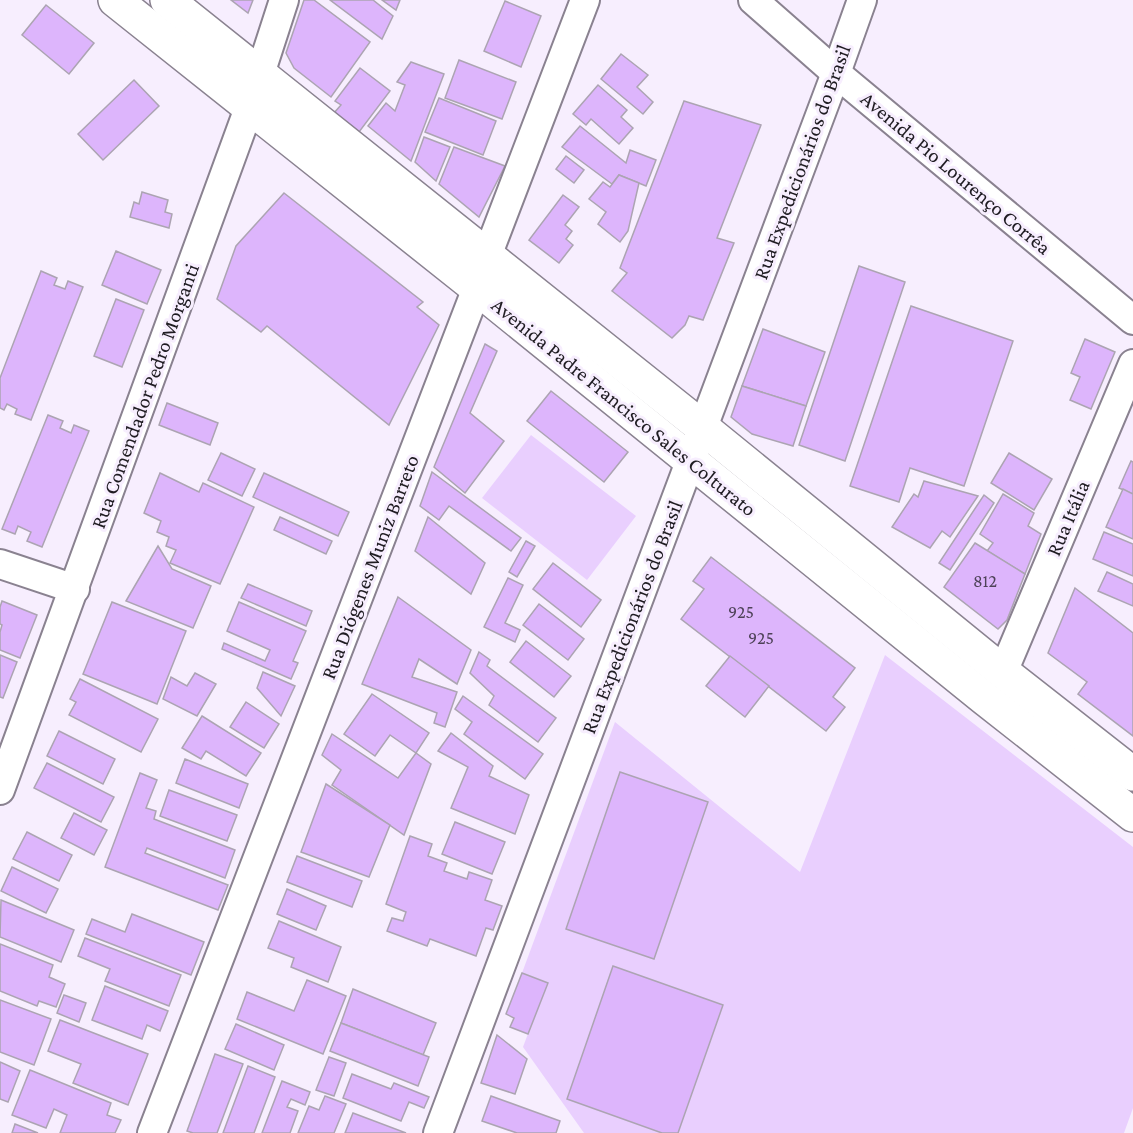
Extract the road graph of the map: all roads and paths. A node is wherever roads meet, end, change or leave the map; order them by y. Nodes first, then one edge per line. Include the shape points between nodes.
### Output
1 (115, 0) edge
2 (167, 0) edge
3 (284, 0) edge
4 (585, 0) edge
5 (753, 0) edge
6 (862, 0) edge
7 (836, 73) junction
8 (260, 76) junction
9 (249, 108) junction
10 (487, 256) junction
11 (477, 288) junction
12 (1133, 320) edge
13 (1133, 364) edge
14 (703, 428) junction
15 (690, 460) junction
16 (0, 564) edge
17 (75, 589) junction
18 (1003, 672) junction
19 (984, 698) junction
20 (1133, 774) edge
21 (0, 790) edge
22 (1133, 815) edge
23 (152, 1133) edge
24 (438, 1133) edge

1 - 9 main road, Avenida Padre Francisco Sales Colturato
2 - 8 main road, Avenida Padre Francisco Sales Colturato
3 - 8 street, Rua Comendador Pedro Morganti
4 - 10 street, Rua Diógenes Muniz Barreto
5 - 7 street, Avenida Pio Lourenço Corrêa
6 - 7 street, Rua Expedicionários do Brasil
7 - 12 street, Avenida Pio Lourenço Corrêa
7 - 14 street, Rua Expedicionários do Brasil
8 - 9 street, Rua Comendador Pedro Morganti
8 - 10 main road, Avenida Padre Francisco Sales Colturato
9 - 11 main road, Avenida Padre Francisco Sales Colturato
9 - 17 street, Rua Comendador Pedro Morganti
10 - 11 street, Rua Diógenes Muniz Barreto
10 - 14 main road, Avenida Padre Francisco Sales Colturato
11 - 15 main road, Avenida Padre Francisco Sales Colturato
11 - 23 street, Rua Diógenes Muniz Barreto
13 - 18 street, Rua Itália
14 - 15 street, Rua Expedicionários do Brasil
14 - 18 main road, Avenida Padre Francisco Sales Colturato
15 - 19 main road, Avenida Padre Francisco Sales Colturato
15 - 24 street, Rua Expedicionários do Brasil
16 - 17 street
17 - 21 street, Rua Comendador Pedro Morganti
18 - 19 main road
18 - 20 main road, Avenida Padre Francisco Sales Colturato
19 - 22 main road, Avenida Padre Francisco Sales Colturato

